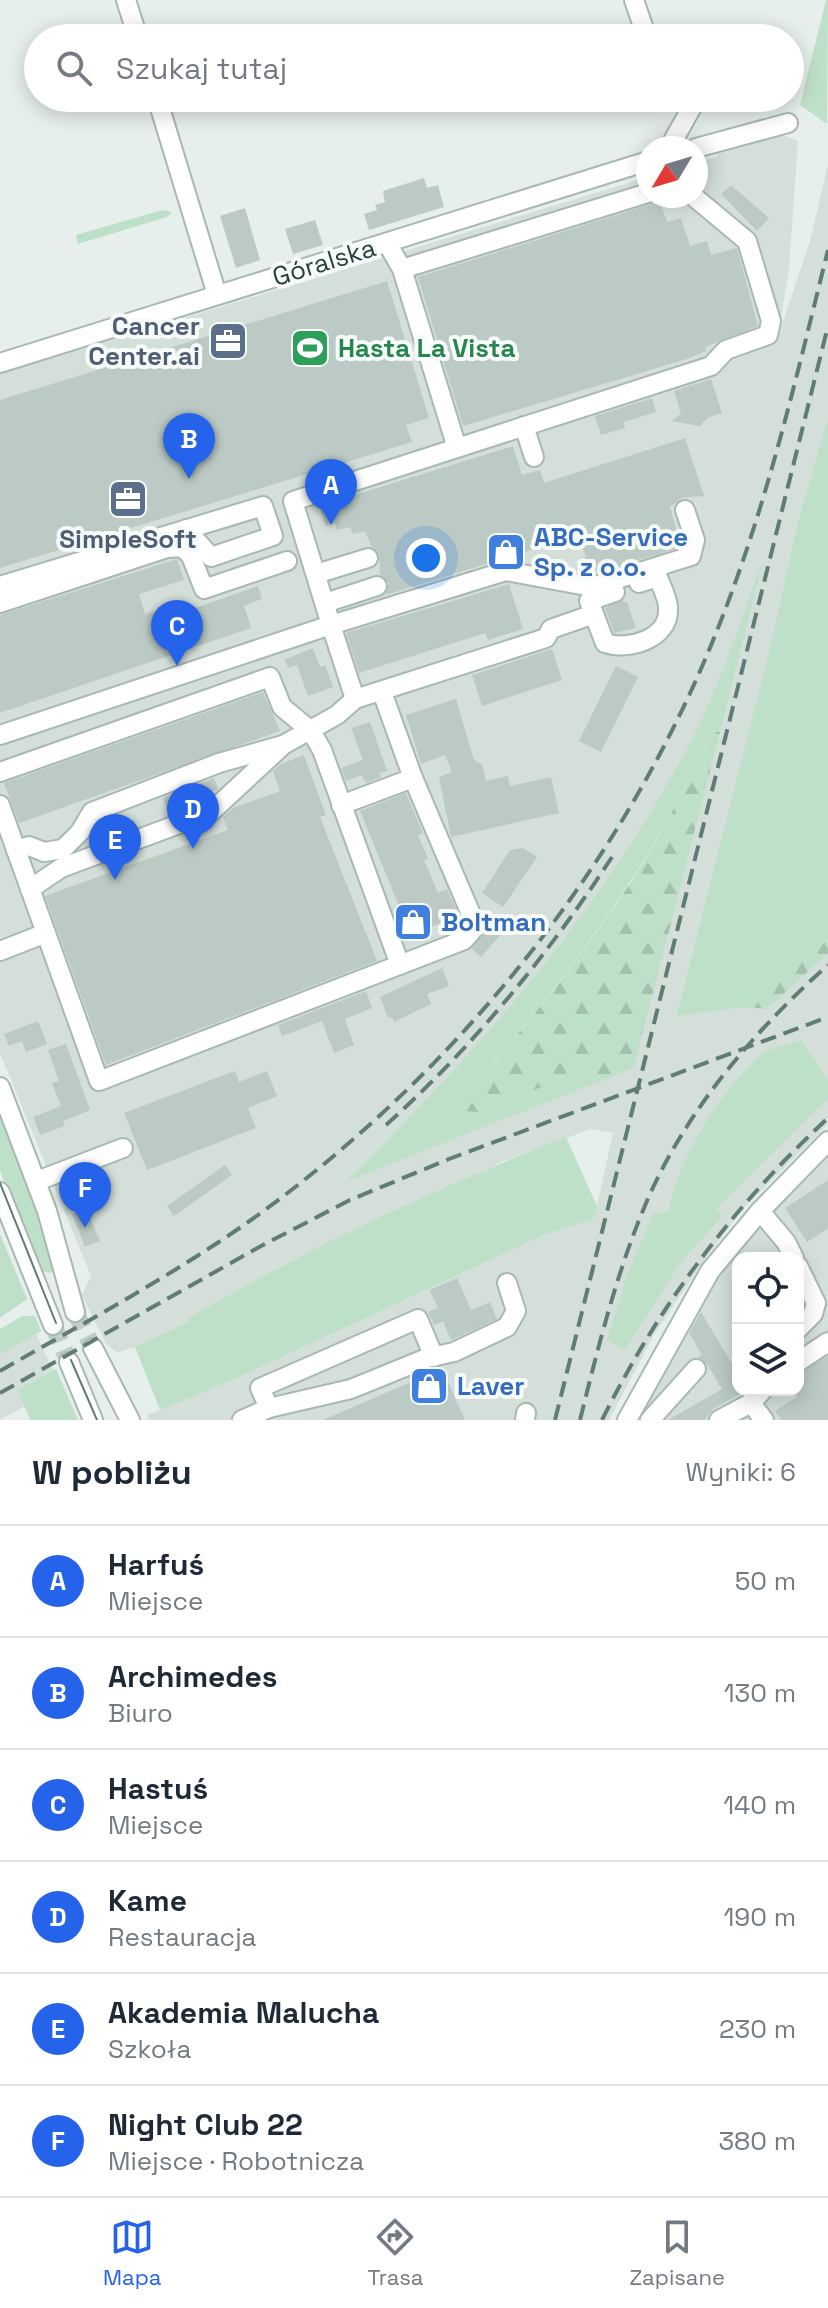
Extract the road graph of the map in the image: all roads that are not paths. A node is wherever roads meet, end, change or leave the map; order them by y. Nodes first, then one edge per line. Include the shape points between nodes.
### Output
1 (126, 0) edge
2 (634, 0) edge
3 (134, 24) edge
4 (642, 24) edge
5 (161, 112) edge
6 (689, 112) edge
7 (788, 123) dead end
8 (676, 136) edge
9 (708, 145) edge
10 (636, 165) edge
11 (636, 197) edge
12 (707, 208) edge
13 (387, 243) junction
14 (402, 269) junction
15 (217, 295) junction
16 (0, 363) edge
17 (524, 426) junction
18 (457, 448) junction
19 (534, 457) dead end
20 (685, 510) dead end
21 (186, 529) dead end
22 (368, 558) dead end
23 (287, 561) dead end
24 (316, 574) junction
25 (0, 586) edge
26 (377, 586) dead end
27 (0, 603) edge
28 (325, 603) junction
29 (594, 614) junction
30 (331, 625) junction
31 (382, 692) junction
32 (355, 699) junction
33 (311, 731) junction
34 (0, 735) edge
35 (283, 745) junction
36 (0, 772) edge
37 (413, 778) junction
38 (0, 805) edge
39 (341, 805) junction
40 (16, 850) junction
41 (30, 889) junction
42 (46, 933) junction
43 (0, 951) edge
44 (400, 965) junction
45 (0, 1087) edge
46 (828, 1141) edge
47 (123, 1148) dead end
48 (37, 1181) junction
49 (0, 1192) edge
50 (760, 1211) junction
51 (791, 1252) edge
52 (804, 1278) edge
53 (507, 1283) dead end
54 (67, 1286) junction
55 (41, 1296) junction
56 (75, 1312) tunnel mouth
57 (804, 1323) edge
58 (53, 1325) tunnel mouth
59 (828, 1342) edge
60 (93, 1348) tunnel mouth
61 (434, 1357) junction
62 (804, 1358) edge
63 (69, 1362) tunnel mouth
64 (696, 1369) dead end
65 (757, 1396) edge
66 (269, 1408) junction
67 (93, 1420) edge
68 (130, 1420) edge
69 (242, 1420) edge
70 (627, 1420) edge
71 (650, 1420) edge
72 (719, 1420) edge
73 (764, 1420) edge

1 - 3 street
2 - 4 street
5 - 15 street
6 - 8 street
7 - 9 street
10 - 13 street, Góralska
11 - 14 street
12 - 17 street via 747,241 771,321 768,335 726,350 711,366
13 - 14 street
13 - 15 street, Góralska
14 - 18 street
15 - 16 street, Góralska
17 - 18 street
17 - 19 street
18 - 24 street via 293,501
20 - 30 street via 695,540 691,556 592,587 506,571
21 - 25 street
22 - 24 street
23 - 27 street via 204,589 191,556 182,547 167,548
24 - 28 street
26 - 28 street
28 - 30 street
29 - 29 street via 605,643 620,648 652,638 662,629 669,609 658,577 589,601
29 - 31 street via 551,629 546,638
30 - 32 street
30 - 34 street
31 - 32 street
31 - 37 street
32 - 33 street
33 - 35 street
33 - 36 street via 282,707 270,677
33 - 39 street
35 - 40 street via 219,763 92,812 63,849
35 - 41 street via 211,812 73,863
37 - 39 street
37 - 44 street via 476,926 464,940
38 - 40 street
39 - 44 street
40 - 41 street
41 - 42 street
42 - 43 street
42 - 44 street via 99,1081
45 - 48 street
46 - 50 street
47 - 48 street
48 - 54 street
49 - 55 street
50 - 51 street
50 - 70 street via 710,1271
52 - 57 street via 816,1303
53 - 61 street via 516,1311 507,1327
54 - 55 street
54 - 56 street
55 - 58 street
59 - 62 street
60 - 68 street
61 - 66 street via 351,1389
61 - 66 street via 418,1319 260,1388
63 - 67 street
64 - 71 street
65 - 72 street
65 - 73 street
66 - 69 street

